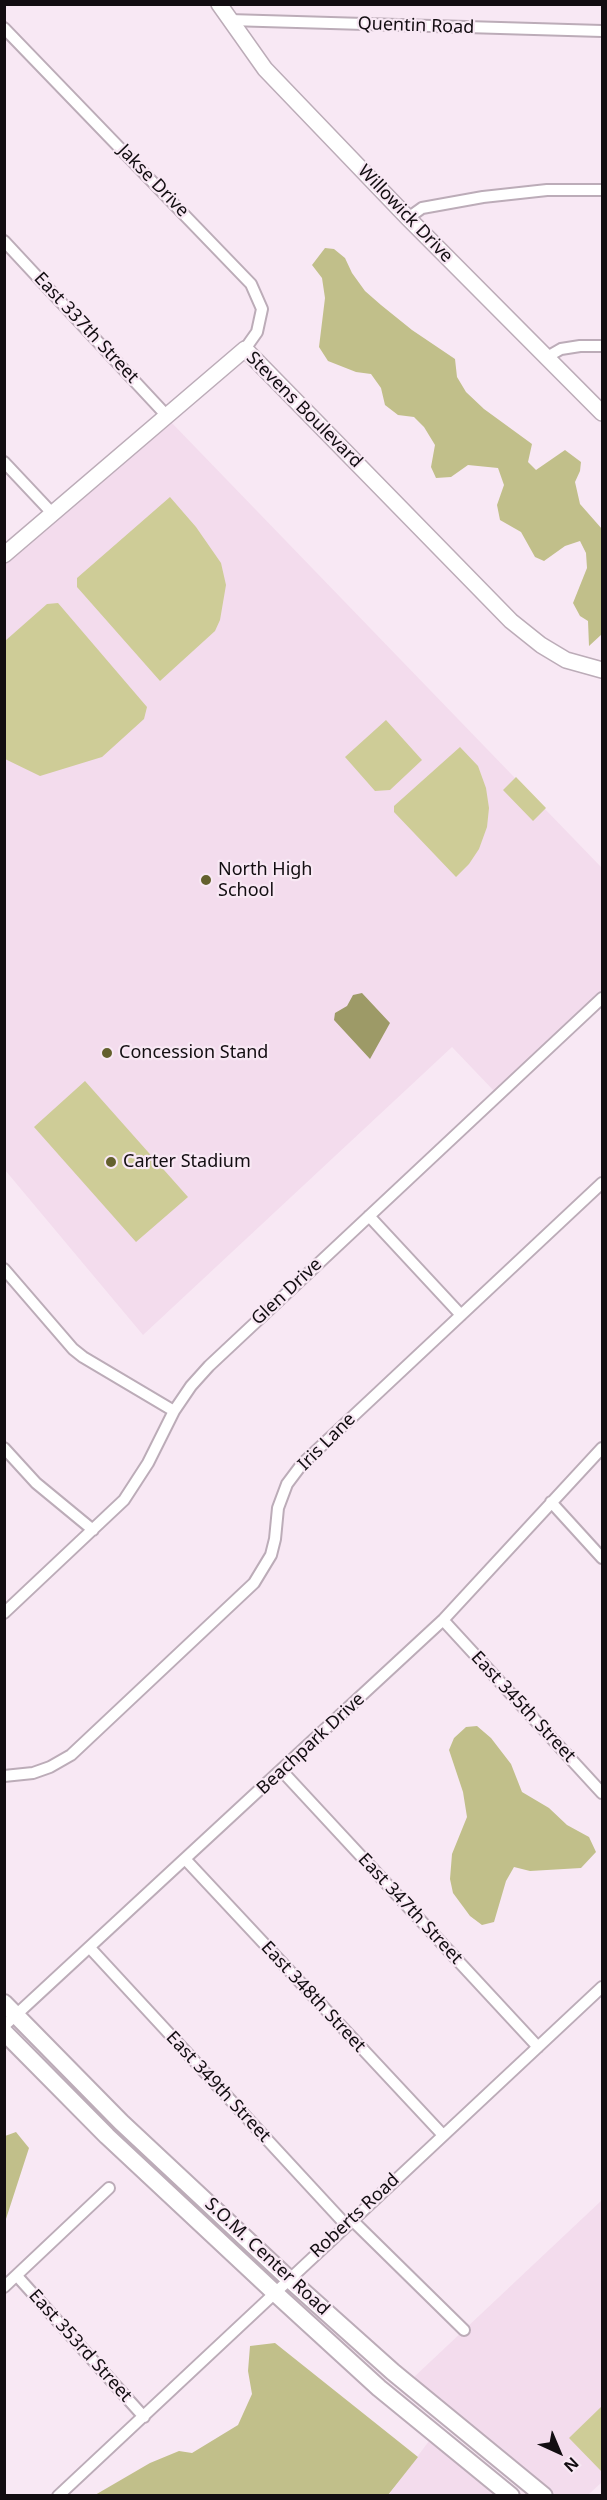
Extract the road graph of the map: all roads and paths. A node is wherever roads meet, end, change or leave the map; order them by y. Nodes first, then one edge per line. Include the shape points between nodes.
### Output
1 (219, 4) edge
2 (229, 20) junction
3 (4, 27) edge
4 (603, 31) edge
5 (603, 190) edge
6 (408, 218) junction
7 (4, 241) edge
8 (603, 346) edge
9 (245, 349) junction
10 (547, 357) junction
11 (603, 413) edge
12 (167, 416) junction
13 (4, 462) edge
14 (52, 513) junction
15 (4, 555) edge
16 (603, 670) edge
17 (603, 998) edge
18 (603, 1183) edge
19 (369, 1216) junction
20 (4, 1269) edge
21 (461, 1315) junction
22 (174, 1411) junction
23 (4, 1448) edge
24 (603, 1448) edge
25 (551, 1502) junction
26 (93, 1530) junction
27 (603, 1557) edge
28 (4, 1613) edge
29 (442, 1620) junction
30 (282, 1771) junction
31 (4, 1776) edge
32 (603, 1793) edge
33 (185, 1859) junction
34 (90, 1948) junction
35 (603, 1987) edge
36 (8, 2015) edge
37 (4, 2032) edge
38 (538, 2046) junction
39 (442, 2134) junction
40 (109, 2188) dead end
41 (349, 2222) junction
42 (17, 2276) junction
43 (288, 2278) junction
44 (4, 2287) edge
45 (274, 2293) junction
46 (464, 2330) dead end
47 (144, 2417) junction
48 (58, 2496) edge
49 (511, 2496) edge
50 (544, 2496) edge

1 - 2 street, Willowick Drive
2 - 4 street, Quentin Road
2 - 6 street, Willowick Drive via 265,69
3 - 9 street, Jakse Drive via 251,284 262,309 257,332
5 - 6 street via 547,190 483,197 422,208
6 - 10 street, Willowick Drive
7 - 12 street, East 337th Street
8 - 10 street via 580,346
9 - 12 street, Stevens Boulevard
9 - 16 street, Stevens Boulevard via 511,621 566,660
10 - 11 street, Willowick Drive
12 - 14 street, Stevens Boulevard
13 - 14 street
14 - 15 street, Stevens Boulevard
17 - 19 street, Glen Drive
18 - 21 street, Iris Lane
19 - 21 street
19 - 22 street, Glen Drive via 209,1366
20 - 22 street via 73,1349
21 - 31 street, Iris Lane via 302,1464 287,1485 278,1508 271,1555 254,1583 71,1755 33,1773
22 - 26 street, Glen Drive via 132,1490
23 - 26 street via 36,1483
24 - 25 street, Beachpark Drive
25 - 27 street
25 - 29 street, Beachpark Drive
26 - 28 street, Glen Drive
29 - 30 street, Beachpark Drive
29 - 32 street, East 345th Street
30 - 33 street, Beachpark Drive
30 - 38 street, East 347th Street
33 - 34 street, Beachpark Drive
33 - 39 street, East 348th Street
34 - 36 street, Beachpark Drive
34 - 41 street, East 349th Street
35 - 38 street, Roberts Road
36 - 43 main road, S.O.M. Center Road
37 - 45 main road, S.O.M. Center Road via 107,2136
38 - 39 street, Roberts Road
39 - 41 street, Roberts Road
40 - 42 street
41 - 43 street, Roberts Road
41 - 46 street, East 349th Street
42 - 44 street
42 - 47 street, East 353rd Street
43 - 45 street, Roberts Road
43 - 50 main road, S.O.M. Center Road via 393,2372
45 - 47 street, Roberts Road
45 - 49 main road, S.O.M. Center Road via 379,2388
47 - 48 street, Roberts Road

